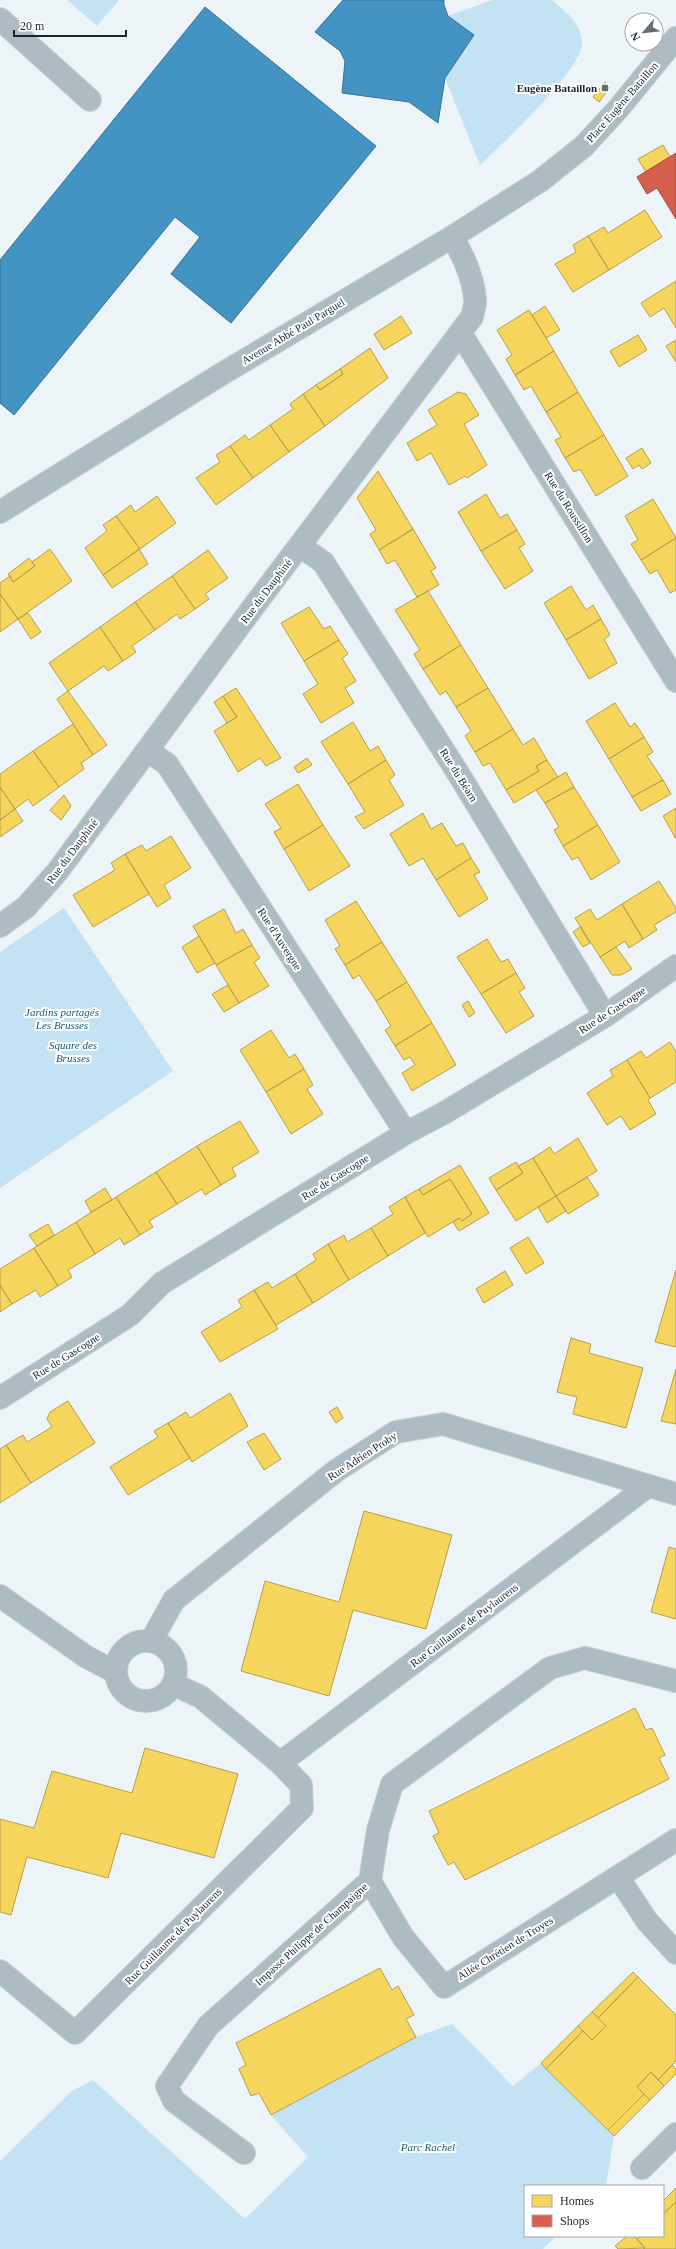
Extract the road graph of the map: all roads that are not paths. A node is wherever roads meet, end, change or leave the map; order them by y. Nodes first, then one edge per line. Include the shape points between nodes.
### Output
1 (0, 19) edge
2 (676, 38) edge
3 (90, 100) dead end
4 (584, 146) joint
5 (452, 237) junction
6 (461, 334) junction
7 (0, 512) edge
8 (300, 546) junction
9 (676, 681) edge
10 (148, 751) junction
11 (0, 926) edge
12 (676, 966) edge
13 (605, 1016) junction
14 (406, 1133) junction
15 (0, 1398) edge
16 (648, 1486) junction
17 (676, 1494) edge
18 (0, 1596) edge
19 (151, 1641) junction
20 (115, 1672) junction
21 (676, 1681) edge
22 (173, 1684) junction
23 (280, 1763) junction
24 (676, 1840) edge
25 (618, 1876) junction
26 (370, 1881) junction
27 (676, 1954) edge
28 (0, 1971) edge
29 (676, 2134) edge
30 (244, 2153) dead end
31 (642, 2168) dead end

1 - 3 street
2 - 4 street, Place Eugène Bataillon
4 - 5 street, Avenue Abbé Paul Parguel via 540,181
5 - 6 street, Rue du Dauphiné via 460,252 476,300 472,317
5 - 7 street, Avenue Abbé Paul Parguel via 246,359
6 - 8 street, Rue du Dauphiné
6 - 9 street, Rue du Roussillon
8 - 10 street, Rue du Dauphiné
8 - 13 street, Rue du Béarn via 323,562 458,773
10 - 11 street, Rue du Dauphiné via 57,872 26,907
10 - 14 street, Rue d'Auvergne via 167,764
12 - 13 street, Rue de Gascogne
13 - 14 street, Rue de Gascogne via 444,1113
14 - 15 street, Rue de Gascogne via 162,1283 130,1315
16 - 17 street, Rue Adrien Proby
16 - 19 street, Rue Adrien Proby via 443,1424 396,1432 337,1470 174,1600
16 - 23 street, Rue Guillaume de Puylaurens
18 - 20 street via 86,1656
19 - 20 street via 142,1640 125,1648 119,1655
19 - 22 street via 167,1649 173,1657 176,1675
20 - 22 street via 122,1691 130,1698 140,1701 150,1702 159,1698 168,1692
21 - 26 street, Impasse Philippe de Champaigne via 585,1658 550,1668 392,1784 378,1830
22 - 23 street, Rue Guillaume de Puylaurens via 202,1698
23 - 28 street, Rue Guillaume de Puylaurens via 301,1785 302,1808 75,2033
24 - 25 street, Allée Chrétien de Troyes
25 - 26 street, Allée Chrétien de Troyes via 444,1987 402,1937
25 - 27 street via 647,1921
26 - 30 street, Impasse Philippe de Champaigne via 208,2026 167,2086 174,2101
29 - 31 street

